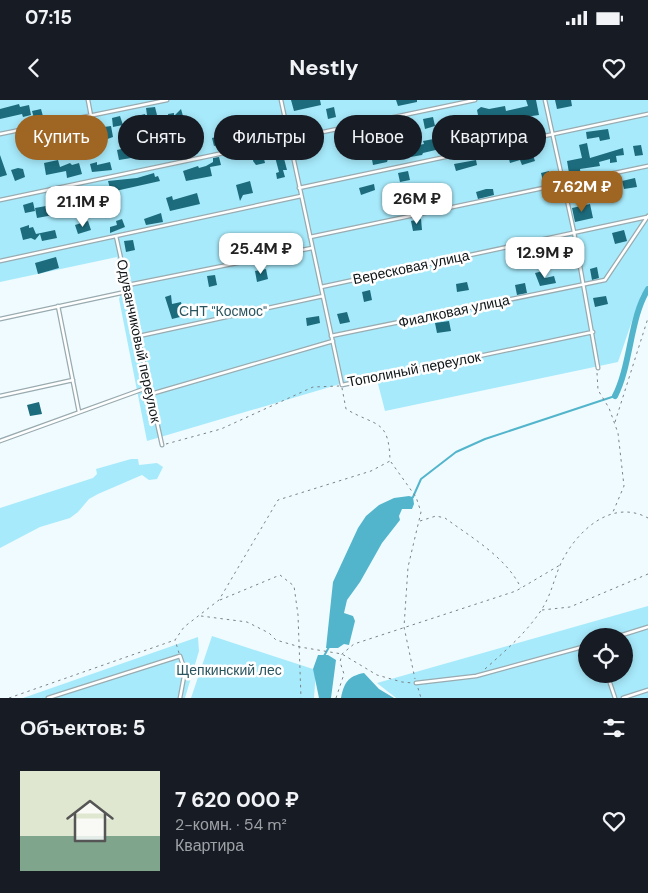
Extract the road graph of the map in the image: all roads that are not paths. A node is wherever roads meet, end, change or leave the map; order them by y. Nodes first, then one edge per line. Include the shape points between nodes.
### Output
1 (88, 100) edge
2 (167, 100) edge
3 (281, 100) edge
4 (475, 100) edge
5 (545, 100) edge
6 (648, 114) edge
7 (91, 115) edge
8 (96, 115) edge
9 (284, 115) edge
10 (15, 131) edge
11 (324, 132) edge
12 (0, 134) edge
13 (553, 135) junction
14 (214, 155) edge
15 (293, 160) edge
16 (648, 166) edge
17 (564, 183) junction
18 (299, 188) junction
19 (301, 196) junction
20 (0, 200) edge
21 (648, 216) edge
22 (574, 232) junction
23 (116, 236) junction
24 (310, 237) junction
25 (312, 248) junction
26 (0, 262) edge
27 (583, 284) junction
28 (128, 285) junction
29 (321, 286) junction
30 (130, 291) junction
31 (323, 296) junction
32 (58, 306) junction
33 (0, 319) edge
34 (593, 332) junction
35 (139, 336) junction
36 (332, 336) junction
37 (332, 342) junction
38 (598, 368) road end
39 (73, 380) junction
40 (150, 387) junction
41 (151, 394) junction
42 (0, 396) edge
43 (79, 412) junction
44 (0, 441) edge
45 (162, 445) road end
46 (648, 628) edge
47 (633, 632) edge
48 (578, 648) edge
49 (416, 683) road end
50 (610, 683) edge
51 (648, 690) edge
52 (48, 698) edge
53 (180, 698) edge
54 (614, 698) edge
55 (623, 698) edge

1 - 7 lane
2 - 8 lane
3 - 9 lane, Тополиный переулок
4 - 11 lane
5 - 13 lane
6 - 13 lane
10 - 12 lane
13 - 17 lane
13 - 18 lane
14 - 20 lane
15 - 18 lane, Тополиный переулок
16 - 17 lane
17 - 22 lane
17 - 24 lane
18 - 19 lane, Тополиный переулок
19 - 23 lane
19 - 24 lane, Тополиный переулок
21 - 22 lane, Вересковая улица
21 - 27 lane, Фиалковая улица via 606,280
22 - 27 lane
22 - 29 lane, Вересковая улица
23 - 26 lane
23 - 28 lane, Одуванчиковый переулок
24 - 25 lane, Тополиный переулок
25 - 28 lane
25 - 29 lane, Тополиный переулок
27 - 34 lane
27 - 36 lane, Фиалковая улица
28 - 30 lane, Одуванчиковый переулок
29 - 31 lane, Тополиный переулок
30 - 32 lane
30 - 35 lane, Одуванчиковый переулок
31 - 35 lane
31 - 36 lane, Тополиный переулок
32 - 33 lane
32 - 39 lane
34 - 37 lane, Тополиный переулок via 342,385
34 - 38 lane
35 - 40 lane, Одуванчиковый переулок
36 - 37 lane, Тополиный переулок
37 - 41 lane
39 - 42 lane
39 - 43 lane
40 - 41 lane, Одуванчиковый переулок
40 - 43 lane
41 - 45 lane, Одуванчиковый переулок
43 - 44 lane
46 - 47 lane
48 - 49 lane via 476,676
50 - 54 lane
51 - 55 lane
52 - 53 lane via 180,656 185,671

